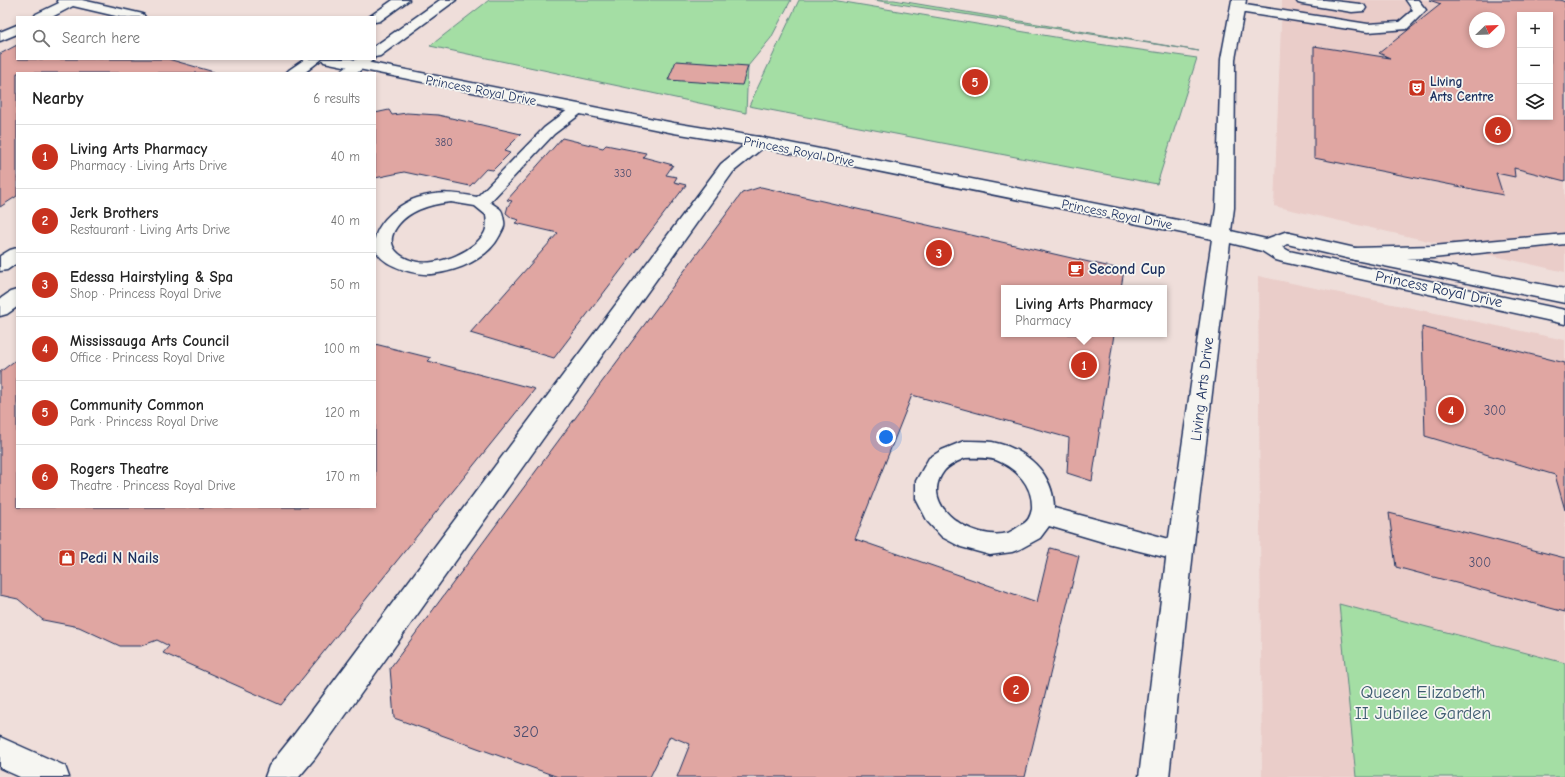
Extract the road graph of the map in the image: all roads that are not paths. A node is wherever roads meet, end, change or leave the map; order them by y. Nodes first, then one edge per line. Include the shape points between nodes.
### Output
1 (402, 0) edge
2 (449, 0) edge
3 (1302, 0) edge
4 (1412, 0) edge
5 (68, 1) edge
6 (1239, 4) edge
7 (1360, 8) dead end
8 (43, 16) edge
9 (134, 16) edge
10 (376, 17) edge
11 (16, 30) edge
12 (0, 38) edge
13 (376, 52) edge
14 (314, 60) edge
15 (333, 60) edge
16 (358, 66) edge
17 (296, 72) edge
18 (578, 109) junction
19 (759, 142) junction
20 (480, 202) junction
21 (1222, 235) junction
22 (1565, 239) edge
23 (1268, 246) junction
24 (1356, 254) junction
25 (16, 255) edge
26 (0, 265) edge
27 (1565, 296) edge
28 (16, 298) edge
29 (0, 309) edge
30 (1565, 317) edge
31 (1042, 514) junction
32 (1180, 551) junction
33 (0, 752) edge
34 (54, 777) edge
35 (280, 777) edge
36 (1154, 777) edge

1 - 10 street
2 - 13 street
3 - 7 lane
4 - 6 lane via 1420,10 1402,26 1368,28
5 - 8 street
5 - 9 street
6 - 21 street, Living Arts Drive via 1228,58 1225,208
11 - 12 street
14 - 17 street
15 - 16 street, Princess Royal Drive
16 - 18 street, Princess Royal Drive
18 - 19 street, Princess Royal Drive
18 - 20 lane via 548,131
19 - 21 street, Princess Royal Drive
19 - 35 street via 727,168
20 - 20 lane via 451,197 416,204 390,222 383,233 382,244 387,254 396,262 411,266 429,268 465,259 491,240 496,228 496,218 491,209
21 - 23 street, Princess Royal Drive
21 - 32 street, Living Arts Drive
22 - 24 lane via 1433,252
23 - 24 street, Princess Royal Drive via 1285,238
23 - 30 street, Princess Royal Drive via 1283,256
24 - 27 street, Princess Royal Drive
25 - 26 street
28 - 29 street
31 - 31 lane via 1043,499 1029,471 1015,460 998,453 964,450 949,456 937,465 929,477 927,491 930,506 939,521 953,533 970,541 989,545 1007,544 1023,538 1035,528
31 - 32 lane
32 - 36 street, Living Arts Drive
33 - 34 street

